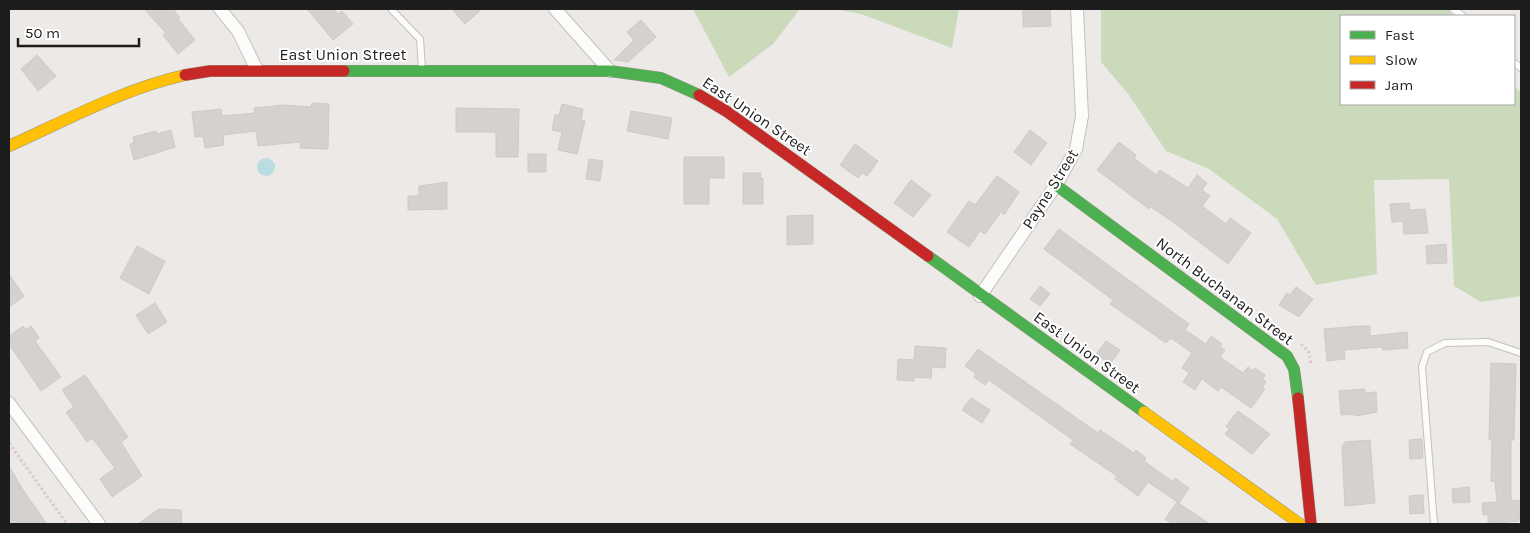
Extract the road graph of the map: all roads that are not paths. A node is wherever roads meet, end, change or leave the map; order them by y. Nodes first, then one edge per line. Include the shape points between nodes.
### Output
1 (220, 9) edge
2 (392, 9) edge
3 (555, 9) edge
4 (1076, 9) edge
5 (256, 70) junction
6 (422, 70) junction
7 (610, 71) junction
8 (9, 146) edge
9 (1056, 185) junction
10 (980, 296) junction
11 (1521, 354) edge
12 (9, 403) edge
13 (99, 524) edge
14 (1300, 524) edge
15 (1311, 524) edge
16 (1434, 524) edge

1 - 5 street via 238,31
2 - 6 lane via 420,39
3 - 7 street
4 - 9 street, Payne Street via 1081,128 1076,149
5 - 6 street, East Union Street
5 - 8 street, East Union Street via 210,71 172,77
6 - 7 street, East Union Street
7 - 10 street, East Union Street via 661,78 718,106
9 - 10 street, Payne Street
9 - 15 street, North Buchanan Street via 1287,356 1297,383
10 - 14 street, East Union Street
11 - 16 lane via 1488,342 1445,343 1427,352 1422,367
12 - 13 street

